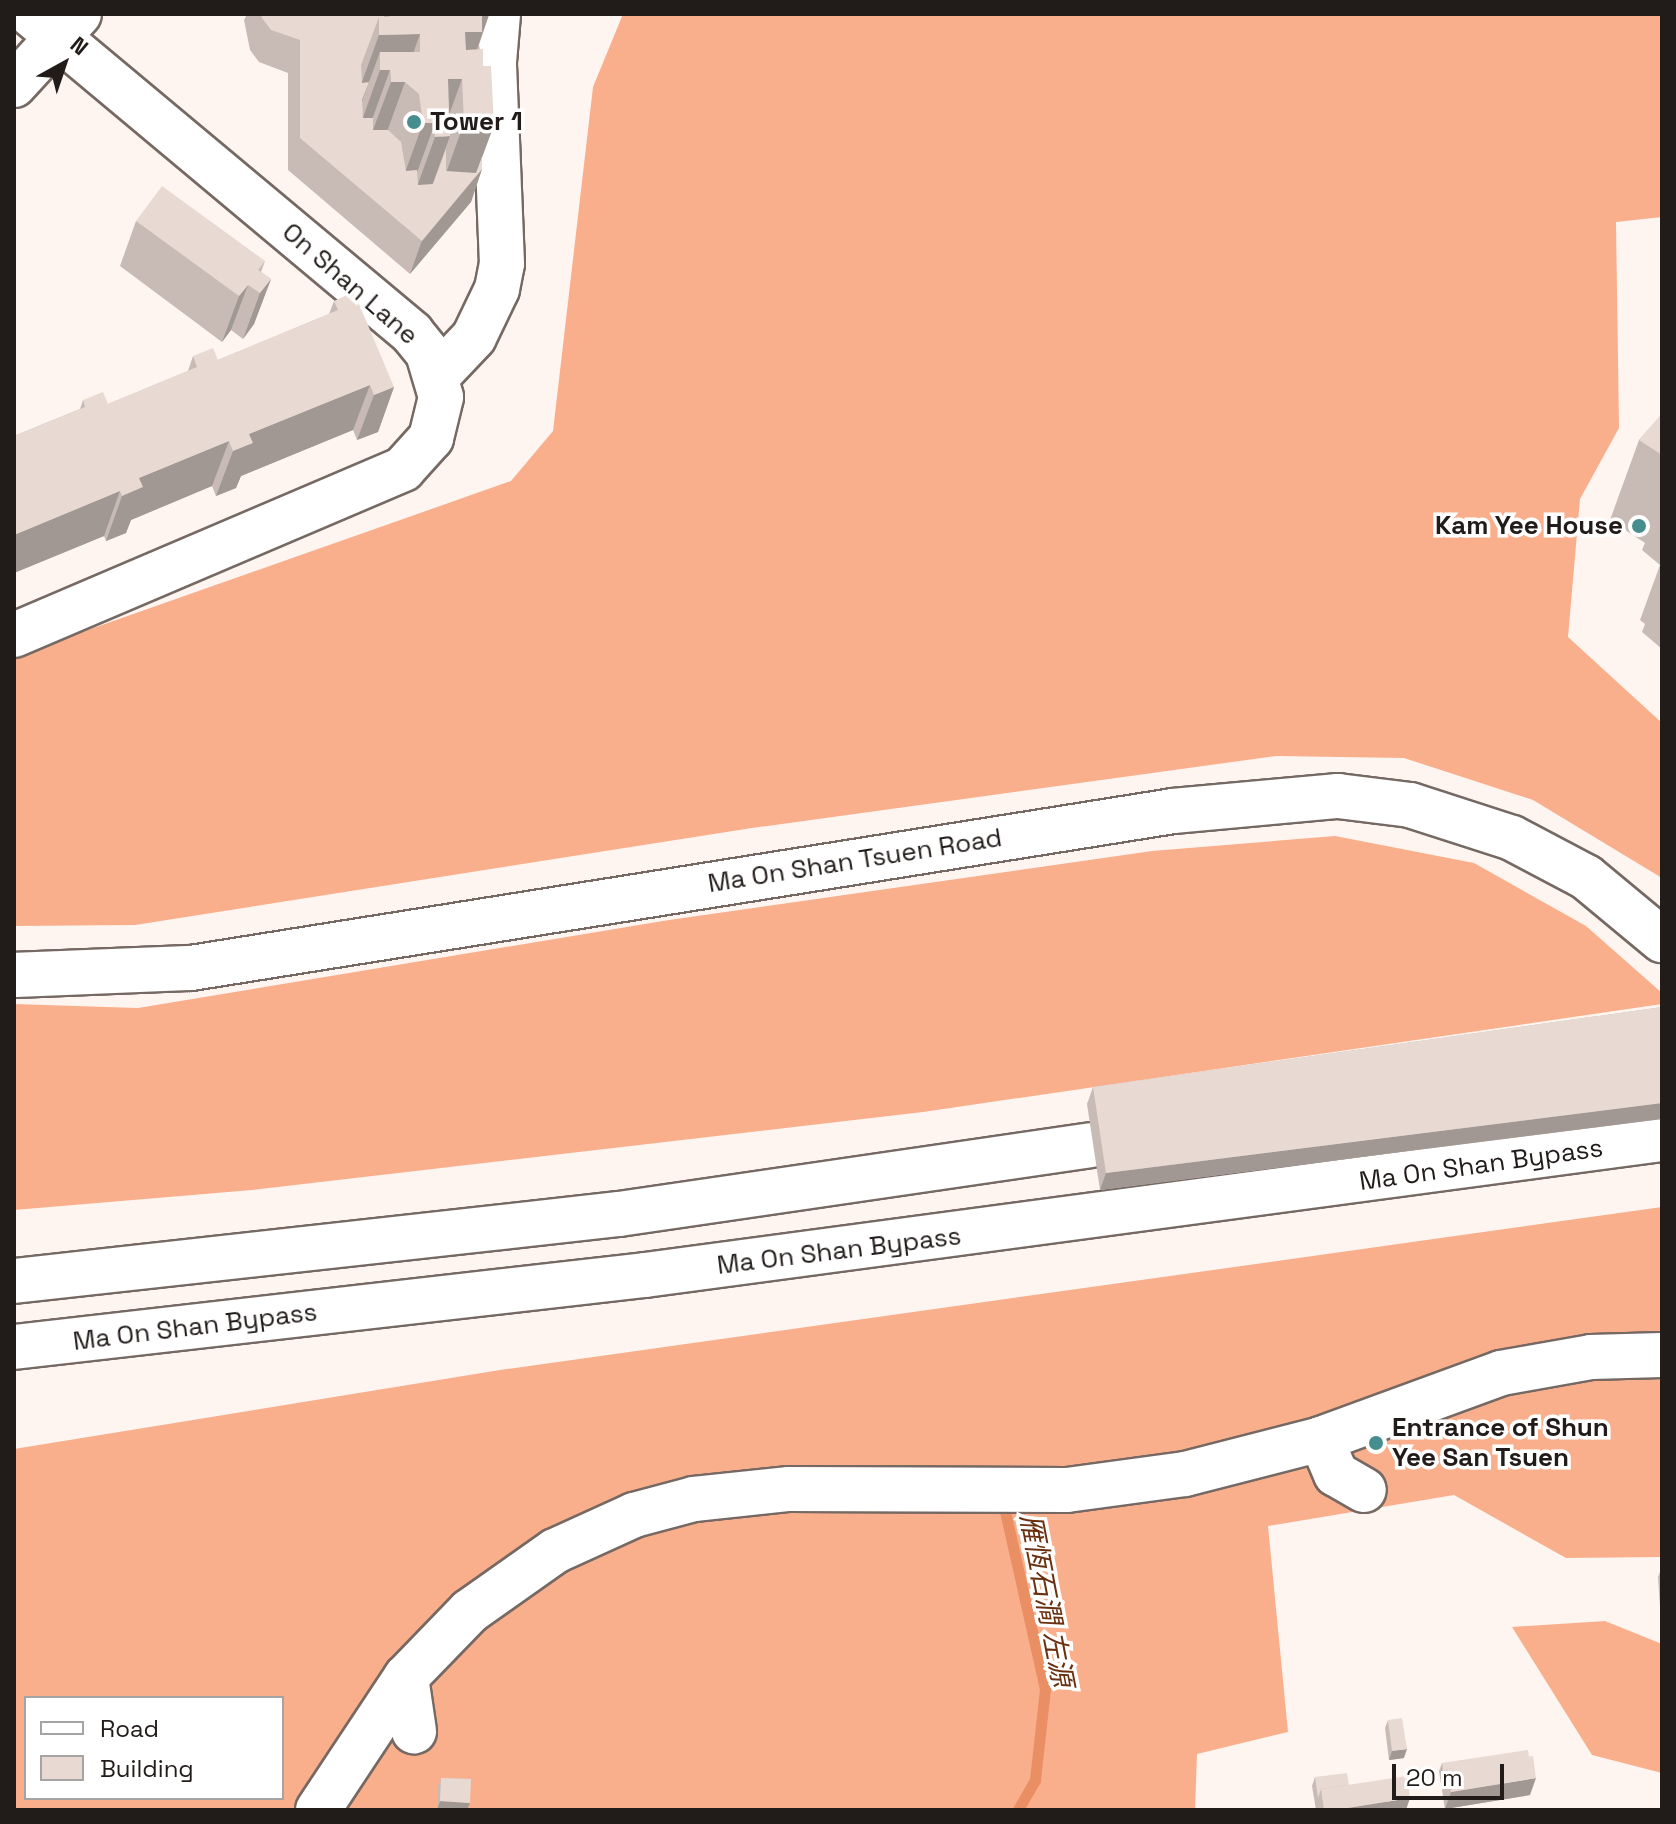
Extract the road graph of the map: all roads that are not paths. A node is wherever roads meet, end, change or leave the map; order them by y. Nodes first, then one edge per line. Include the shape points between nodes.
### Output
1 (498, 14) edge
2 (56, 22) edge
3 (14, 85) edge
4 (438, 375) junction
5 (14, 635) edge
6 (1662, 940) edge
7 (14, 975) edge
8 (1646, 1142) edge
9 (1090, 1145) dead end
10 (14, 1281) edge
11 (14, 1347) edge
12 (1662, 1355) edge
13 (1321, 1439) junction
14 (1364, 1490) dead end
15 (406, 1677) junction
16 (414, 1731) dead end
17 (318, 1810) edge

1 - 4 street via 494,62 502,264 497,289 474,337
2 - 3 street
2 - 4 street, On Shan Lane via 412,333
4 - 5 street via 441,397 431,438 403,469
6 - 7 street, Ma On Shan Tsuen Road via 1586,877 1512,838 1410,805 1338,796 1173,811 191,968
8 - 11 street, Ma On Shan Bypass via 692,1270
9 - 10 street via 619,1214
12 - 13 street via 1591,1357 1501,1373
13 - 14 street via 1336,1474
13 - 15 street via 1185,1474 1067,1490 789,1489 663,1505 583,1537 510,1580 461,1619
15 - 16 street
15 - 17 street

